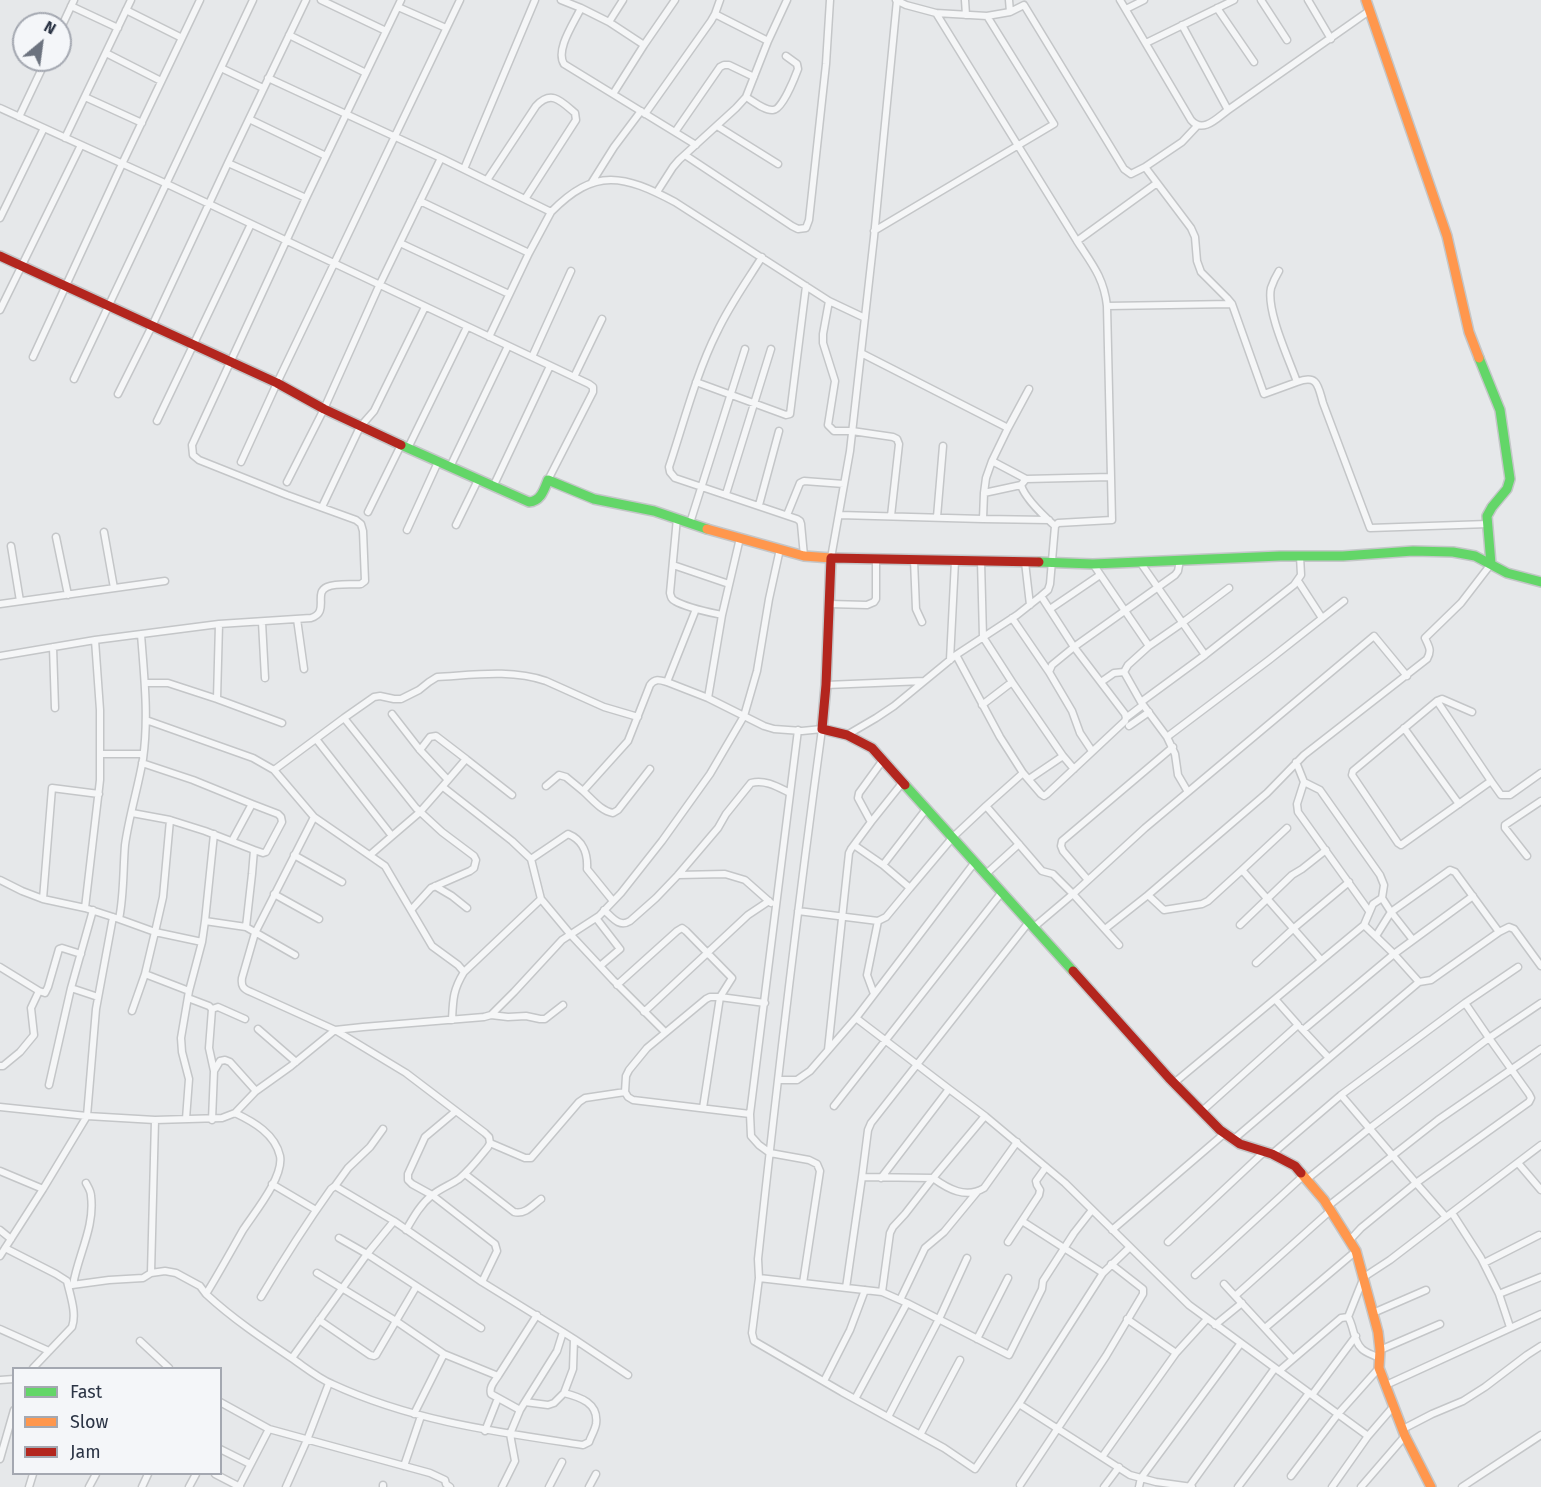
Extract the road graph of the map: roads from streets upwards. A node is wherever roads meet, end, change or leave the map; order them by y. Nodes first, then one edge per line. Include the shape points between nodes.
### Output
1 (131, 0) edge
2 (200, 0) edge
3 (253, 0) edge
4 (306, 0) edge
5 (321, 0) edge
6 (460, 0) edge
7 (535, 0) edge
8 (561, 0) edge
9 (623, 0) edge
10 (675, 0) edge
11 (720, 0) edge
12 (787, 0) edge
13 (830, 0) edge
14 (897, 0) edge
15 (965, 0) edge
16 (1009, 0) edge
17 (1120, 0) edge
18 (1144, 0) edge
19 (1234, 0) edge
20 (1261, 0) edge
21 (1308, 0) edge
22 (1366, 0) edge
23 (73, 3) edge
24 (400, 3) edge
25 (581, 8) junction
26 (1217, 8) junction
27 (1126, 9) junction
28 (126, 10) junction
29 (1369, 11) junction
30 (1010, 12) junction
31 (936, 13) junction
32 (715, 14) junction
33 (966, 15) junction
34 (987, 16) junction
35 (609, 22) junction
36 (1182, 25) junction
37 (118, 28) junction
38 (446, 28) junction
39 (386, 31) junction
40 (289, 36) junction
41 (182, 38) junction
42 (1331, 39) junction
43 (1287, 40) dead end
44 (768, 41) junction
45 (1146, 43) junction
46 (645, 45) junction
47 (106, 53) junction
48 (786, 56) dead end
49 (1254, 62) dead end
50 (221, 68) junction
51 (40, 72) edge
52 (366, 73) junction
53 (754, 76) junction
54 (268, 78) junction
55 (161, 81) junction
56 (263, 88) junction
57 (613, 94) junction
58 (85, 97) junction
59 (746, 97) junction
60 (0, 108) edge
61 (1228, 110) junction
62 (643, 113) junction
63 (346, 114) junction
64 (19, 117) junction
65 (249, 119) junction
66 (142, 123) junction
67 (717, 126) junction
68 (1197, 126) junction
69 (44, 128) junction
70 (675, 132) junction
71 (395, 137) junction
72 (65, 138) junction
73 (81, 145) junction
74 (696, 145) junction
75 (1018, 146) junction
76 (686, 155) junction
77 (326, 156) junction
78 (441, 158) junction
79 (228, 163) junction
80 (122, 164) junction
81 (778, 164) dead end
82 (1145, 167) junction
83 (464, 169) junction
84 (487, 180) junction
85 (592, 182) junction
86 (1157, 183) junction
87 (167, 184) junction
88 (657, 192) junction
89 (306, 198) junction
90 (525, 199) junction
91 (420, 201) junction
92 (208, 204) junction
93 (551, 212) junction
94 (0, 218) edge
95 (251, 224) junction
96 (874, 231) junction
97 (286, 241) junction
98 (1077, 241) junction
99 (400, 243) junction
100 (529, 252) junction
101 (0, 256) edge
102 (762, 257) junction
103 (333, 263) junction
104 (22, 266) junction
105 (571, 271) dead end
106 (1279, 271) dead end
107 (66, 286) junction
108 (379, 286) junction
109 (806, 286) junction
110 (509, 294) junction
111 (829, 301) junction
112 (1232, 304) junction
113 (109, 306) junction
114 (1107, 306) junction
115 (425, 307) junction
116 (0, 310) edge
117 (865, 318) junction
118 (602, 319) dead end
119 (152, 326) junction
120 (467, 327) junction
121 (489, 337) junction
122 (194, 345) junction
123 (508, 346) junction
124 (745, 349) dead end
125 (771, 349) dead end
126 (861, 353) junction
127 (33, 357) dead end
128 (532, 357) junction
129 (231, 362) junction
130 (550, 366) junction
131 (574, 377) junction
132 (74, 379) dead end
133 (696, 382) junction
134 (1297, 382) junction
135 (276, 383) junction
136 (1029, 389) dead end
137 (118, 394) dead end
138 (730, 395) junction
139 (755, 404) junction
140 (324, 410) junction
141 (157, 421) dead end
142 (360, 427) junction
143 (1008, 428) junction
144 (779, 431) dead end
145 (852, 431) junction
146 (943, 446) dead end
147 (404, 447) junction
148 (992, 461) junction
149 (241, 462) dead end
150 (438, 462) junction
151 (450, 467) junction
152 (1111, 477) junction
153 (1026, 478) junction
154 (478, 480) junction
155 (548, 480) junction
156 (287, 482) dead end
157 (844, 484) junction
158 (1021, 485) junction
159 (700, 486) junction
160 (493, 487) junction
161 (984, 493) junction
162 (726, 494) junction
163 (759, 505) junction
164 (322, 507) junction
165 (368, 512) dead end
166 (787, 515) junction
167 (839, 515) junction
168 (891, 516) junction
169 (937, 517) junction
170 (677, 518) junction
171 (983, 519) junction
172 (1049, 520) junction
173 (690, 523) junction
174 (1488, 524) junction
175 (456, 525) dead end
176 (1055, 526) junction
177 (407, 530) dead end
178 (104, 532) dead end
179 (56, 537) dead end
180 (740, 538) junction
181 (11, 546) dead end
182 (780, 549) junction
183 (804, 556) junction
184 (1300, 556) junction
185 (831, 558) junction
186 (876, 559) junction
187 (914, 560) junction
188 (1179, 560) junction
189 (955, 561) junction
190 (981, 561) junction
191 (1025, 562) junction
192 (1052, 562) junction
193 (1140, 562) junction
194 (1093, 564) junction
195 (1491, 564) junction
196 (672, 565) junction
197 (1100, 574) junction
198 (165, 580) dead end
199 (1298, 581) junction
200 (1541, 582) edge
201 (729, 584) junction
202 (114, 588) junction
203 (1158, 588) junction
204 (1229, 588) dead end
205 (68, 595) junction
206 (1041, 596) junction
207 (20, 601) junction
208 (1344, 601) dead end
209 (0, 604) edge
210 (829, 604) junction
211 (1030, 605) junction
212 (696, 609) junction
213 (1050, 609) junction
214 (1125, 611) junction
215 (722, 615) junction
216 (1012, 618) junction
217 (1322, 618) junction
218 (297, 619) junction
219 (262, 622) junction
220 (922, 622) dead end
221 (1182, 623) junction
222 (219, 624) junction
223 (141, 634) junction
224 (982, 636) junction
225 (95, 640) junction
226 (1149, 646) junction
227 (53, 647) junction
228 (1074, 647) junction
229 (956, 655) junction
230 (0, 656) edge
231 (1205, 656) junction
232 (950, 660) junction
233 (304, 669) dead end
234 (1049, 672) junction
235 (1124, 672) junction
236 (1407, 676) junction
237 (264, 678) dead end
238 (924, 681) junction
239 (667, 682) junction
240 (1012, 682) junction
241 (1101, 682) junction
242 (145, 683) junction
243 (826, 685) junction
244 (708, 698) junction
245 (217, 699) junction
246 (1437, 701) junction
247 (1142, 704) junction
248 (982, 705) junction
249 (55, 708) dead end
250 (1149, 712) junction
251 (1472, 712) dead end
252 (392, 714) dead end
253 (744, 716) junction
254 (638, 717) junction
255 (344, 718) junction
256 (1126, 718) junction
257 (146, 720) junction
258 (282, 723) dead end
259 (1129, 726) dead end
260 (1404, 728) junction
261 (817, 729) junction
262 (800, 730) junction
263 (847, 735) junction
264 (1167, 737) junction
265 (316, 739) junction
266 (1173, 747) junction
267 (420, 750) junction
268 (1092, 751) junction
269 (100, 754) junction
270 (143, 754) junction
271 (1063, 756) junction
272 (466, 759) junction
273 (883, 760) junction
274 (1296, 762) junction
275 (142, 763) junction
276 (650, 769) dead end
277 (1074, 769) junction
278 (273, 770) junction
279 (1023, 772) junction
280 (1541, 773) edge
281 (1029, 779) junction
282 (448, 780) junction
283 (1491, 781) junction
284 (903, 782) junction
285 (1304, 782) junction
286 (546, 786) dead end
287 (443, 787) junction
288 (583, 791) junction
289 (1188, 792) junction
290 (790, 793) junction
291 (99, 794) junction
292 (512, 795) dead end
293 (1541, 801) edge
294 (252, 804) junction
295 (1459, 804) junction
296 (986, 806) junction
297 (927, 808) junction
298 (420, 812) junction
299 (132, 813) junction
300 (314, 817) junction
301 (170, 820) junction
302 (871, 822) junction
303 (1287, 828) dead end
304 (214, 834) junction
305 (392, 836) junction
306 (953, 837) junction
307 (232, 842) junction
308 (1018, 844) junction
309 (854, 845) junction
310 (254, 850) junction
311 (1326, 850) junction
312 (294, 855) junction
313 (370, 855) junction
314 (1527, 856) dead end
315 (531, 859) junction
316 (975, 862) junction
317 (883, 865) junction
318 (1242, 870) junction
319 (986, 874) junction
320 (678, 875) junction
321 (0, 880) edge
322 (1088, 880) junction
323 (342, 882) dead end
324 (1349, 882) junction
325 (435, 886) junction
326 (910, 888) junction
327 (1002, 891) junction
328 (274, 894) junction
329 (1073, 894) junction
330 (1148, 895) junction
331 (1473, 896) junction
332 (542, 898) junction
333 (1268, 898) junction
334 (1382, 898) junction
335 (43, 899) junction
336 (613, 901) junction
337 (768, 901) junction
338 (85, 908) junction
339 (467, 908) dead end
340 (776, 908) junction
341 (93, 910) junction
342 (411, 910) junction
343 (604, 910) junction
344 (798, 911) junction
345 (1369, 911) junction
346 (1391, 912) junction
347 (116, 918) junction
348 (319, 918) dead end
349 (596, 918) junction
350 (843, 918) junction
351 (205, 921) junction
352 (878, 921) junction
353 (1031, 925) junction
354 (1240, 925) dead end
355 (1364, 925) junction
356 (246, 927) junction
357 (1294, 928) junction
358 (1105, 929) junction
359 (154, 932) junction
360 (1499, 932) junction
361 (255, 933) junction
362 (571, 934) junction
363 (1376, 936) junction
364 (1413, 940) junction
365 (202, 942) junction
366 (1119, 945) dead end
367 (707, 952) junction
368 (81, 954) junction
369 (1394, 954) junction
370 (295, 955) dead end
371 (1321, 960) junction
372 (1256, 963) dead end
373 (600, 966) junction
374 (1541, 966) edge
375 (0, 967) edge
376 (1518, 968) dead end
377 (464, 972) junction
378 (145, 974) junction
379 (1419, 982) junction
380 (617, 985) junction
381 (71, 988) junction
382 (39, 992) junction
383 (188, 994) junction
384 (874, 994) junction
385 (98, 997) junction
386 (720, 997) junction
387 (1275, 999) junction
388 (765, 1003) junction
389 (1465, 1003) junction
390 (1541, 1003) edge
391 (563, 1005) dead end
392 (212, 1009) junction
393 (132, 1011) dead end
394 (644, 1012) junction
395 (491, 1015) junction
396 (856, 1018) junction
397 (245, 1019) dead end
398 (452, 1020) junction
399 (1301, 1028) junction
400 (258, 1029) dead end
401 (335, 1030) junction
402 (665, 1032) junction
403 (1489, 1038) junction
404 (884, 1040) junction
405 (1541, 1048) edge
406 (828, 1050) junction
407 (1329, 1058) junction
408 (296, 1062) junction
409 (916, 1064) junction
410 (0, 1066) edge
411 (1512, 1069) junction
412 (214, 1071) junction
413 (778, 1080) junction
414 (1174, 1083) junction
415 (49, 1085) dead end
416 (949, 1089) junction
417 (256, 1091) junction
418 (625, 1092) junction
419 (1341, 1095) junction
420 (834, 1106) dead end
421 (0, 1107) edge
422 (702, 1108) junction
423 (1202, 1111) junction
424 (456, 1112) junction
425 (235, 1113) junction
426 (750, 1114) junction
427 (87, 1116) junction
428 (985, 1116) junction
429 (186, 1119) junction
430 (155, 1120) junction
431 (212, 1120) junction
432 (1370, 1128) junction
433 (383, 1129) dead end
434 (1225, 1133) junction
435 (1234, 1139) junction
436 (1017, 1142) junction
437 (490, 1143) junction
438 (1541, 1145) edge
439 (770, 1153) junction
440 (1268, 1153) junction
441 (1392, 1155) junction
442 (1518, 1162) junction
443 (1046, 1167) junction
444 (0, 1171) edge
445 (465, 1174) junction
446 (862, 1177) junction
447 (881, 1178) junction
448 (933, 1178) junction
449 (1305, 1178) junction
450 (86, 1183) dead end
451 (272, 1184) junction
452 (1416, 1184) junction
453 (335, 1186) junction
454 (43, 1189) junction
455 (1541, 1190) edge
456 (977, 1192) junction
457 (432, 1195) junction
458 (541, 1199) dead end
459 (1329, 1209) junction
460 (316, 1210) junction
461 (1092, 1210) junction
462 (1449, 1215) junction
463 (394, 1221) junction
464 (1022, 1221) junction
465 (0, 1230) edge
466 (406, 1230) junction
467 (1112, 1230) junction
468 (1539, 1235) dead end
469 (339, 1238) dead end
470 (11, 1239) junction
471 (1349, 1241) junction
472 (1008, 1242) dead end
473 (1168, 1242) dead end
474 (1130, 1247) junction
475 (5, 1248) junction
476 (1064, 1248) junction
477 (1356, 1251) junction
478 (367, 1254) junction
479 (0, 1256) edge
480 (967, 1258) dead end
481 (1484, 1263) junction
482 (1112, 1264) junction
483 (317, 1273) dead end
484 (1103, 1273) junction
485 (151, 1274) junction
486 (1195, 1275) dead end
487 (1364, 1277) junction
488 (1541, 1277) edge
489 (759, 1278) junction
490 (1008, 1278) dead end
491 (482, 1282) junction
492 (802, 1283) junction
493 (1224, 1284) dead end
494 (70, 1285) junction
495 (416, 1287) junction
496 (846, 1288) junction
497 (342, 1289) junction
498 (865, 1290) junction
499 (1426, 1290) dead end
500 (882, 1292) junction
501 (206, 1294) junction
502 (1499, 1294) junction
503 (1235, 1296) junction
504 (261, 1297) dead end
505 (904, 1302) junction
506 (1242, 1303) junction
507 (1373, 1314) junction
508 (1541, 1314) edge
509 (537, 1315) junction
510 (1347, 1317) junction
511 (1207, 1318) junction
512 (939, 1319) junction
513 (1127, 1319) junction
514 (320, 1320) junction
515 (396, 1322) junction
516 (1440, 1324) dead end
517 (1215, 1325) junction
518 (481, 1328) dead end
519 (1265, 1328) junction
520 (1510, 1328) junction
521 (0, 1329) edge
522 (563, 1332) junction
523 (1356, 1336) junction
524 (574, 1339) junction
525 (977, 1339) junction
526 (140, 1341) dead end
527 (1241, 1343) junction
528 (1541, 1346) edge
529 (48, 1351) junction
530 (1176, 1353) junction
531 (444, 1354) junction
532 (292, 1358) junction
533 (1379, 1358) junction
534 (1293, 1359) junction
535 (960, 1360) dead end
536 (34, 1367) edge
537 (168, 1367) edge
538 (1277, 1370) junction
539 (628, 1375) dead end
540 (498, 1376) junction
541 (824, 1381) junction
542 (329, 1383) junction
543 (1386, 1386) junction
544 (564, 1393) junction
545 (1310, 1394) junction
546 (498, 1398) junction
547 (855, 1399) junction
548 (525, 1402) junction
549 (222, 1403) edge
550 (1019, 1404) junction
551 (1393, 1407) junction
552 (520, 1410) junction
553 (1338, 1414) junction
554 (418, 1415) junction
555 (12, 1417) edge
556 (888, 1418) junction
557 (1057, 1428) junction
558 (270, 1429) junction
559 (485, 1431) junction
560 (1404, 1432) junction
561 (510, 1434) junction
562 (920, 1435) junction
563 (1541, 1435) edge
564 (1368, 1436) junction
565 (307, 1440) junction
566 (222, 1450) edge
567 (1102, 1457) junction
568 (0, 1459) edge
569 (562, 1462) dead end
570 (250, 1464) junction
571 (404, 1466) junction
572 (1119, 1467) junction
573 (596, 1474) dead end
574 (218, 1475) edge
575 (1291, 1476) dead end
576 (1141, 1478) junction
577 (1020, 1485) dead end
578 (1176, 1486) edge
579 (239, 1487) edge
580 (286, 1487) edge
581 (450, 1487) edge
582 (502, 1487) edge
583 (549, 1487) edge
584 (589, 1487) edge
585 (1104, 1487) edge
586 (1139, 1487) edge
587 (1191, 1487) edge
588 (1238, 1487) edge
589 (1332, 1487) edge
590 (1361, 1487) edge
591 (1431, 1487) edge
592 (1462, 1487) edge

1 - 28 street
2 - 41 street
3 - 50 street
4 - 40 street
5 - 39 street
6 - 38 street
7 - 83 street
8 - 25 street
9 - 35 street
10 - 46 street
11 - 32 street
12 - 44 street
13 - 76 street via 806,228 792,226
14 - 31 street
14 - 96 street
15 - 33 street
16 - 30 street
17 - 27 street
18 - 27 street
19 - 26 street
20 - 43 street
21 - 42 street
22 - 29 street
23 - 37 street
24 - 38 street
24 - 39 street
25 - 35 street
25 - 57 street via 561,51 562,61
26 - 36 street
26 - 49 street
27 - 45 street
28 - 37 street
28 - 41 street
29 - 42 street
29 - 174 street via 1447,236 1469,332 1500,410 1509,484 1489,512
30 - 34 street
30 - 82 street via 1024,5 1124,169 1131,174
31 - 33 street
31 - 75 street
32 - 44 street
32 - 62 street
33 - 34 street
34 - 75 street via 1054,124
35 - 46 street
36 - 45 street
36 - 61 street
37 - 47 street
38 - 71 street
39 - 52 street
40 - 52 street
40 - 54 street
41 - 55 street
42 - 61 street
44 - 53 street
45 - 68 street
46 - 57 street
47 - 55 street
47 - 58 street
48 - 59 street via 798,69 780,106 771,110
50 - 56 street
50 - 87 street
51 - 64 street
52 - 63 street
53 - 59 street
53 - 70 street via 724,65
54 - 56 street
54 - 63 street
55 - 66 street
56 - 65 street
57 - 62 street
58 - 66 street
58 - 72 street
59 - 67 street
60 - 64 street
61 - 68 street via 1205,126
62 - 70 street
62 - 85 street via 614,147
63 - 71 street
63 - 77 street
64 - 69 street
65 - 77 street
65 - 79 street
66 - 80 street
67 - 74 street
67 - 81 street
68 - 82 street via 1182,142
69 - 72 street
69 - 94 street
70 - 74 street
71 - 78 street
71 - 103 street
72 - 73 street
73 - 80 street
73 - 104 street
74 - 76 street
75 - 96 street
75 - 98 street
76 - 88 street
77 - 89 street
78 - 83 street
78 - 91 street
79 - 89 street
79 - 92 street
80 - 87 street
80 - 107 street
82 - 86 street
83 - 84 street
84 - 90 street
84 - 90 street via 536,106 546,98 555,98 574,113 576,120
85 - 88 street via 618,180
85 - 93 street via 573,192
86 - 98 street
86 - 112 street via 1195,237 1201,272
87 - 92 street
87 - 113 street
88 - 102 street
89 - 97 street
90 - 93 street
91 - 99 street
91 - 100 street
92 - 95 street
92 - 119 street
93 - 100 street
95 - 97 street
95 - 122 street
96 - 117 street
97 - 103 street
97 - 129 street
98 - 114 street via 1100,278
99 - 108 street
99 - 110 street
100 - 110 street
101 - 104 street
102 - 109 street
102 - 133 street via 717,331
103 - 108 street
103 - 135 street
104 - 107 street
104 - 116 street
105 - 128 street
106 - 134 street via 1271,289 1272,310
107 - 113 street
107 - 127 street
108 - 115 street
108 - 140 street
109 - 111 street
109 - 139 street via 790,414
110 - 121 street
111 - 117 street
111 - 145 street via 823,334 835,381 828,425 834,431
112 - 114 street
112 - 134 street via 1264,394
113 - 119 street
113 - 132 street
114 - 152 street
115 - 120 street
115 - 142 street via 374,411
117 - 126 street
118 - 131 street
119 - 122 street
119 - 137 street
120 - 121 street
120 - 147 street
121 - 123 street
122 - 129 street
122 - 141 street
123 - 128 street
123 - 151 street
124 - 138 street
125 - 139 street
126 - 143 street
126 - 145 street
128 - 130 street
129 - 135 street
129 - 164 street via 192,445 193,454 199,460
130 - 131 street
130 - 160 street
131 - 155 street via 589,384 593,392
133 - 138 street
133 - 159 street via 669,467 675,478
134 - 174 street via 1310,379 1317,384 1370,528
135 - 140 street
135 - 149 street
136 - 143 street
138 - 139 street
138 - 159 street
139 - 162 street
140 - 142 street
140 - 156 street
142 - 147 street
142 - 164 street
143 - 148 street
144 - 163 street
145 - 157 street
145 - 168 street via 897,439
146 - 169 street
147 - 150 street
147 - 165 street
148 - 153 street
148 - 161 street
150 - 151 street
150 - 177 street
151 - 154 street
152 - 153 street
152 - 176 street via 1112,520
153 - 158 street
154 - 160 street
154 - 175 street
155 - 160 street via 534,502
155 - 170 street via 594,499
157 - 166 street via 800,483
157 - 167 street
158 - 161 street
158 - 172 street
159 - 162 street
159 - 173 street
161 - 171 street
162 - 163 street
163 - 166 street
164 - 218 street via 361,524 365,581 329,586 321,594 318,616
166 - 183 street via 800,521
167 - 168 street
167 - 185 street
168 - 169 street
169 - 171 street
170 - 173 street
170 - 196 street
171 - 172 street
172 - 176 street
173 - 180 street
174 - 195 street
176 - 192 street
178 - 202 street
179 - 205 street
180 - 182 street
180 - 201 street
181 - 207 street
182 - 183 street
182 - 253 street via 757,671
183 - 185 street
184 - 188 street
184 - 195 street via 1453,552 1475,555
184 - 199 street
185 - 186 street
185 - 210 street
186 - 187 street
186 - 210 street via 874,602
187 - 189 street
187 - 220 street via 916,609
188 - 193 street
188 - 203 street via 1178,571
189 - 190 street
189 - 232 street
190 - 191 street
190 - 224 street
191 - 192 street
191 - 211 street
192 - 194 street
192 - 206 street via 1050,584
193 - 194 street
193 - 203 street
194 - 197 street
195 - 200 street via 1507,573
195 - 236 street via 1461,603 1425,638 1430,653
196 - 201 street
196 - 212 street via 671,597
197 - 213 street
197 - 214 street
198 - 202 street
199 - 217 street
199 - 231 street
201 - 215 street
202 - 205 street
203 - 214 street
203 - 221 street
204 - 221 street
205 - 207 street
206 - 211 street
206 - 213 street
207 - 209 street
208 - 217 street
210 - 243 street
211 - 216 street
212 - 215 street
212 - 239 street
213 - 228 street
214 - 226 street
214 - 228 street
215 - 244 street
216 - 224 street
216 - 234 street
217 - 264 street
218 - 219 street
218 - 233 street
219 - 222 street
219 - 237 street
221 - 226 street
221 - 231 street
222 - 223 street
222 - 245 street
223 - 225 street
223 - 242 street
224 - 229 street
224 - 240 street
225 - 227 street
225 - 269 street
226 - 235 street
227 - 230 street
227 - 249 street
228 - 234 street
228 - 241 street
229 - 232 street
229 - 248 street
231 - 247 street
232 - 238 street
234 - 268 street
235 - 241 street via 1114,673
235 - 247 street
236 - 274 street
236 - 289 street via 1374,636
238 - 243 street
238 - 263 street via 894,706
239 - 244 street
239 - 254 street via 653,681
240 - 248 street
240 - 271 street
241 - 256 street
242 - 245 street via 168,683
242 - 257 street
243 - 261 street
244 - 253 street
245 - 258 street
246 - 251 street via 1442,699
246 - 260 street
246 - 283 street
247 - 250 street
247 - 256 street
248 - 279 street
250 - 259 street
250 - 264 street
252 - 267 street
253 - 262 street via 774,729
253 - 336 street via 710,774
254 - 255 street via 604,707 546,681 508,673 437,677 401,699 374,697
254 - 288 street via 628,741
255 - 265 street
255 - 298 street
256 - 268 street
257 - 270 street
257 - 278 street via 253,758
260 - 295 street
260 - 295 street via 1352,775 1398,843 1401,845
261 - 262 street
261 - 263 street
261 - 344 street
262 - 290 street
263 - 273 street via 872,748
264 - 266 street
265 - 278 street
265 - 305 street
266 - 289 street via 1178,775
266 - 322 street via 1062,841 1063,851
267 - 272 street via 430,737 436,736
267 - 282 street
268 - 277 street
269 - 270 street
269 - 291 street
270 - 275 street
271 - 277 street
271 - 281 street
272 - 282 street
272 - 292 street
273 - 284 street
273 - 302 street via 858,798
274 - 285 street
274 - 330 street via 1267,793
275 - 294 street
275 - 299 street
276 - 288 street via 613,813
277 - 281 street via 1044,796
278 - 300 street
279 - 281 street
279 - 296 street
280 - 283 street via 1506,796
282 - 287 street
283 - 295 street
284 - 297 street
284 - 302 street
285 - 311 street via 1298,812
285 - 334 street via 1320,790 1380,875 1384,885
286 - 288 street via 559,775
287 - 298 street
287 - 315 street
289 - 322 street
290 - 320 street via 765,782 751,783
290 - 340 street
291 - 335 street via 52,788
291 - 338 street
293 - 314 street via 1505,825
294 - 307 street
294 - 310 street via 278,814 282,822 266,852
296 - 306 street
296 - 308 street
297 - 306 street
297 - 317 street
298 - 305 street
298 - 325 street via 476,860 470,871
299 - 301 street
299 - 347 street via 122,904
300 - 312 street
300 - 313 street
301 - 304 street
301 - 359 street via 163,897
302 - 309 street
303 - 318 street
304 - 307 street
304 - 351 street
305 - 313 street
306 - 316 street
306 - 326 street
307 - 310 street
308 - 319 street
308 - 329 street via 1042,871 1053,874
309 - 317 street
309 - 350 street via 849,853
310 - 356 street
311 - 324 street
311 - 333 street
312 - 323 street
312 - 328 street
313 - 342 street via 385,866
315 - 332 street
315 - 336 street via 568,834 574,836 588,856 587,869
316 - 319 street
316 - 384 street
317 - 326 street
318 - 330 street via 1202,904 1164,910
318 - 333 street
319 - 327 street
320 - 337 street via 725,874 745,880
320 - 343 street via 627,924 618,923
321 - 335 street
322 - 329 street
324 - 345 street
324 - 357 street
325 - 339 street
325 - 342 street
326 - 352 street
327 - 353 street
327 - 404 street
328 - 348 street
328 - 361 street
329 - 353 street
329 - 358 street
330 - 358 street
331 - 346 street via 1450,870
331 - 360 street
331 - 364 street
332 - 362 street
332 - 377 street
333 - 354 street
333 - 357 street
334 - 345 street
334 - 346 street
335 - 338 street
336 - 343 street
337 - 340 street
337 - 367 street
338 - 341 street
340 - 388 street
341 - 347 street
341 - 368 street
342 - 377 street via 432,946
343 - 349 street
344 - 350 street
344 - 413 street
345 - 355 street
346 - 363 street
346 - 364 street
347 - 359 street
347 - 385 street
349 - 362 street
349 - 373 street via 620,949
350 - 352 street
350 - 406 street
351 - 356 street
351 - 365 street
352 - 384 street via 867,975
353 - 409 street
353 - 414 street
355 - 363 street
355 - 371 street
356 - 361 street
357 - 371 street
357 - 372 street
358 - 366 street
359 - 365 street
359 - 378 street
360 - 374 street via 1514,929
360 - 379 street via 1431,980
361 - 370 street
361 - 401 street via 242,978 243,988
362 - 373 street
362 - 395 street
363 - 369 street
364 - 369 street
365 - 383 street
367 - 380 street via 682,928
367 - 386 street via 732,978
367 - 394 street
368 - 381 street
368 - 382 street via 59,949 47,991
369 - 379 street
369 - 399 street
371 - 387 street
373 - 380 street
375 - 382 street
376 - 389 street
377 - 398 street via 456,985
378 - 383 street
378 - 393 street
379 - 407 street
380 - 394 street
381 - 385 street
381 - 415 street
382 - 410 street via 31,1005 34,1035 20,1052
383 - 392 street
383 - 429 street via 181,1038 189,1079
384 - 396 street
385 - 427 street
386 - 388 street
386 - 402 street via 706,999
386 - 422 street
387 - 399 street
387 - 414 street
388 - 426 street
389 - 403 street
389 - 419 street
390 - 403 street
391 - 395 street via 545,1019
392 - 397 street via 218,1007
392 - 412 street via 209,1048
394 - 402 street
395 - 398 street
396 - 404 street
396 - 406 street
398 - 401 street
399 - 407 street
399 - 423 street
400 - 408 street
401 - 408 street
401 - 424 street via 406,1073
402 - 418 street via 628,1070
403 - 411 street
403 - 432 street
404 - 409 street
404 - 420 street
405 - 411 street
406 - 413 street via 797,1080
407 - 435 street
408 - 417 street
409 - 416 street
409 - 446 street via 868,1130
411 - 441 street
411 - 452 street via 1531,1098 1528,1102
412 - 417 street via 220,1061 230,1062
412 - 431 street
413 - 439 street
414 - 423 street
416 - 428 street
416 - 447 street
417 - 425 street
418 - 422 street via 633,1100
418 - 437 street via 579,1102 531,1158
419 - 432 street
419 - 440 street
421 - 427 street
422 - 426 street
423 - 434 street
424 - 437 street via 485,1133
424 - 457 street via 425,1137 408,1174 412,1184
425 - 431 street
425 - 451 street via 271,1136 280,1157
426 - 439 street via 751,1136
427 - 430 street
427 - 454 street
428 - 436 street
428 - 448 street
429 - 430 street
429 - 431 street
430 - 485 street
432 - 441 street
432 - 449 street
433 - 453 street
434 - 435 street
434 - 467 street
435 - 440 street
436 - 443 street
436 - 456 street
437 - 445 street
438 - 442 street
439 - 489 street
439 - 492 street via 809,1160 820,1171
440 - 449 street via 1295,1166
440 - 473 street
441 - 452 street
441 - 459 street
442 - 455 street
442 - 462 street
443 - 461 street
443 - 464 street via 1036,1181 1039,1196
444 - 454 street
445 - 457 street
445 - 458 street via 514,1212 524,1212
446 - 447 street
446 - 496 street
447 - 448 street
448 - 456 street via 955,1191
448 - 500 street via 890,1233
449 - 459 street
449 - 486 street
450 - 494 street via 91,1194 88,1235
451 - 460 street
451 - 501 street
452 - 462 street
452 - 471 street
453 - 460 street
453 - 463 street
454 - 470 street
456 - 505 street via 947,1229 925,1248
457 - 466 street
457 - 491 street via 495,1244 497,1251
459 - 471 street
459 - 503 street
460 - 504 street
461 - 467 street
461 - 476 street
462 - 481 street
462 - 487 street
463 - 466 street
463 - 478 street
464 - 472 street
464 - 476 street
465 - 470 street
466 - 491 street
467 - 474 street
468 - 481 street
469 - 478 street
470 - 475 street
471 - 477 street
474 - 482 street
474 - 511 street
475 - 479 street
475 - 494 street
476 - 484 street
476 - 525 street via 1043,1281 1009,1354
477 - 487 street
477 - 519 street
478 - 495 street
478 - 497 street
480 - 512 street
481 - 502 street
482 - 484 street
482 - 513 street via 1143,1289
483 - 497 street
484 - 550 street
485 - 494 street
485 - 501 street via 176,1273 200,1286
487 - 507 street
487 - 510 street
488 - 502 street
489 - 492 street
489 - 541 street via 754,1341
490 - 525 street
491 - 509 street
492 - 496 street
493 - 503 street
494 - 529 street via 75,1320
495 - 515 street
495 - 518 street
496 - 498 street
497 - 514 street
497 - 515 street
498 - 500 street
498 - 541 street
499 - 507 street
500 - 505 street
501 - 532 street
502 - 520 street
503 - 506 street
505 - 512 street
505 - 547 street
506 - 517 street
506 - 519 street
507 - 533 street
508 - 520 street
509 - 522 street
509 - 540 street
510 - 523 street
510 - 534 street
511 - 517 street
511 - 530 street
512 - 525 street
512 - 556 street
513 - 530 street
513 - 557 street
514 - 515 street via 374,1356
514 - 532 street
515 - 531 street
516 - 533 street
517 - 527 street
519 - 534 street
520 - 543 street
521 - 529 street
522 - 524 street
522 - 548 street
523 - 533 street via 1361,1348
523 - 545 street
524 - 539 street
524 - 544 street via 573,1369
526 - 537 street
527 - 538 street
527 - 576 street
528 - 560 street via 1463,1401
529 - 536 street
530 - 567 street
531 - 540 street
531 - 554 street
532 - 542 street
533 - 543 street
533 - 553 street
534 - 538 street
535 - 562 street
538 - 545 street
538 - 587 street
540 - 546 street via 490,1390
541 - 547 street
542 - 554 street
542 - 565 street
543 - 551 street
544 - 548 street via 548,1405
544 - 561 street via 590,1404 596,1414 589,1442 583,1445
545 - 553 street
545 - 588 street
546 - 552 street
546 - 559 street
547 - 556 street
548 - 552 street
549 - 558 street
550 - 557 street
550 - 562 street via 975,1469
551 - 560 street
551 - 564 street
552 - 561 street
553 - 564 street
553 - 575 street
554 - 559 street
554 - 571 street
555 - 568 street
556 - 562 street
557 - 567 street
557 - 577 street
558 - 565 street
558 - 570 street
559 - 561 street
560 - 590 street
560 - 591 street
561 - 582 street via 515,1461
563 - 592 street
564 - 589 street
565 - 571 street
565 - 580 street
566 - 570 street
567 - 572 street
569 - 583 street
570 - 579 street
571 - 581 street via 430,1473
572 - 576 street
572 - 585 street
573 - 584 street
574 - 579 street
576 - 578 street
576 - 586 street
578 - 587 street

